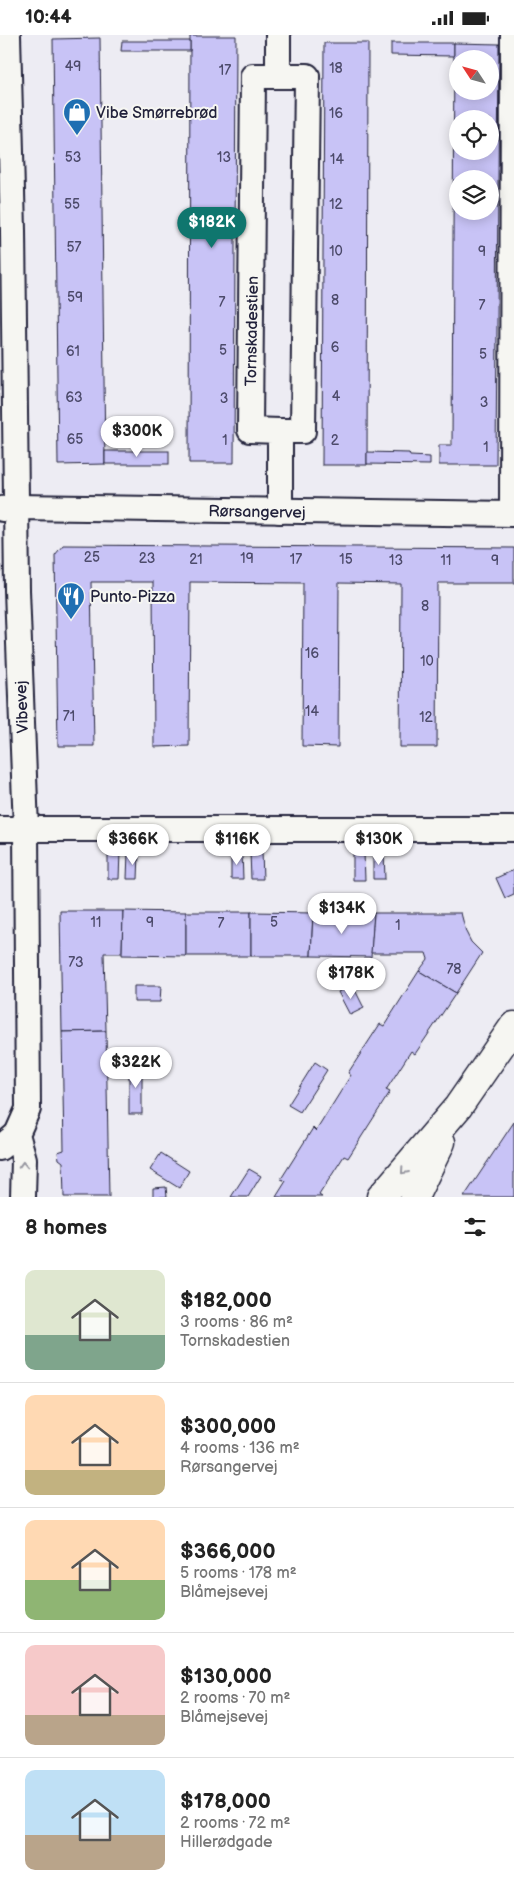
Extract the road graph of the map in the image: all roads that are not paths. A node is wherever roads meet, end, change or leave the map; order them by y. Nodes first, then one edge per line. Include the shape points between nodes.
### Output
1 (8, 35) edge
2 (278, 35) edge
3 (513, 35) edge
4 (278, 76) junction
5 (280, 431) junction
6 (8, 508) edge
7 (280, 511) junction
8 (513, 514) edge
9 (0, 829) edge
10 (26, 829) junction
11 (514, 829) edge
12 (514, 1026) edge
13 (458, 1107) junction
14 (9, 1141) edge
15 (23, 1197) edge
16 (381, 1197) edge
17 (414, 1197) edge

1 - 6 street, Vibevej via 13,231
2 - 4 street
3 - 8 street
4 - 5 street, Tornskadestien via 307,76 303,431
4 - 5 street, Tornskadestien via 253,76 250,431
5 - 7 street
6 - 7 street, Rørsangervej
6 - 10 street, Vibevej via 17,590
7 - 8 street, Rørsangervej
9 - 10 street
10 - 11 street
10 - 14 street, Vibevej via 28,1109
12 - 13 street
13 -> 16 street
13 - 17 street
15 -> 14 street, Vibevej via 24,1159

